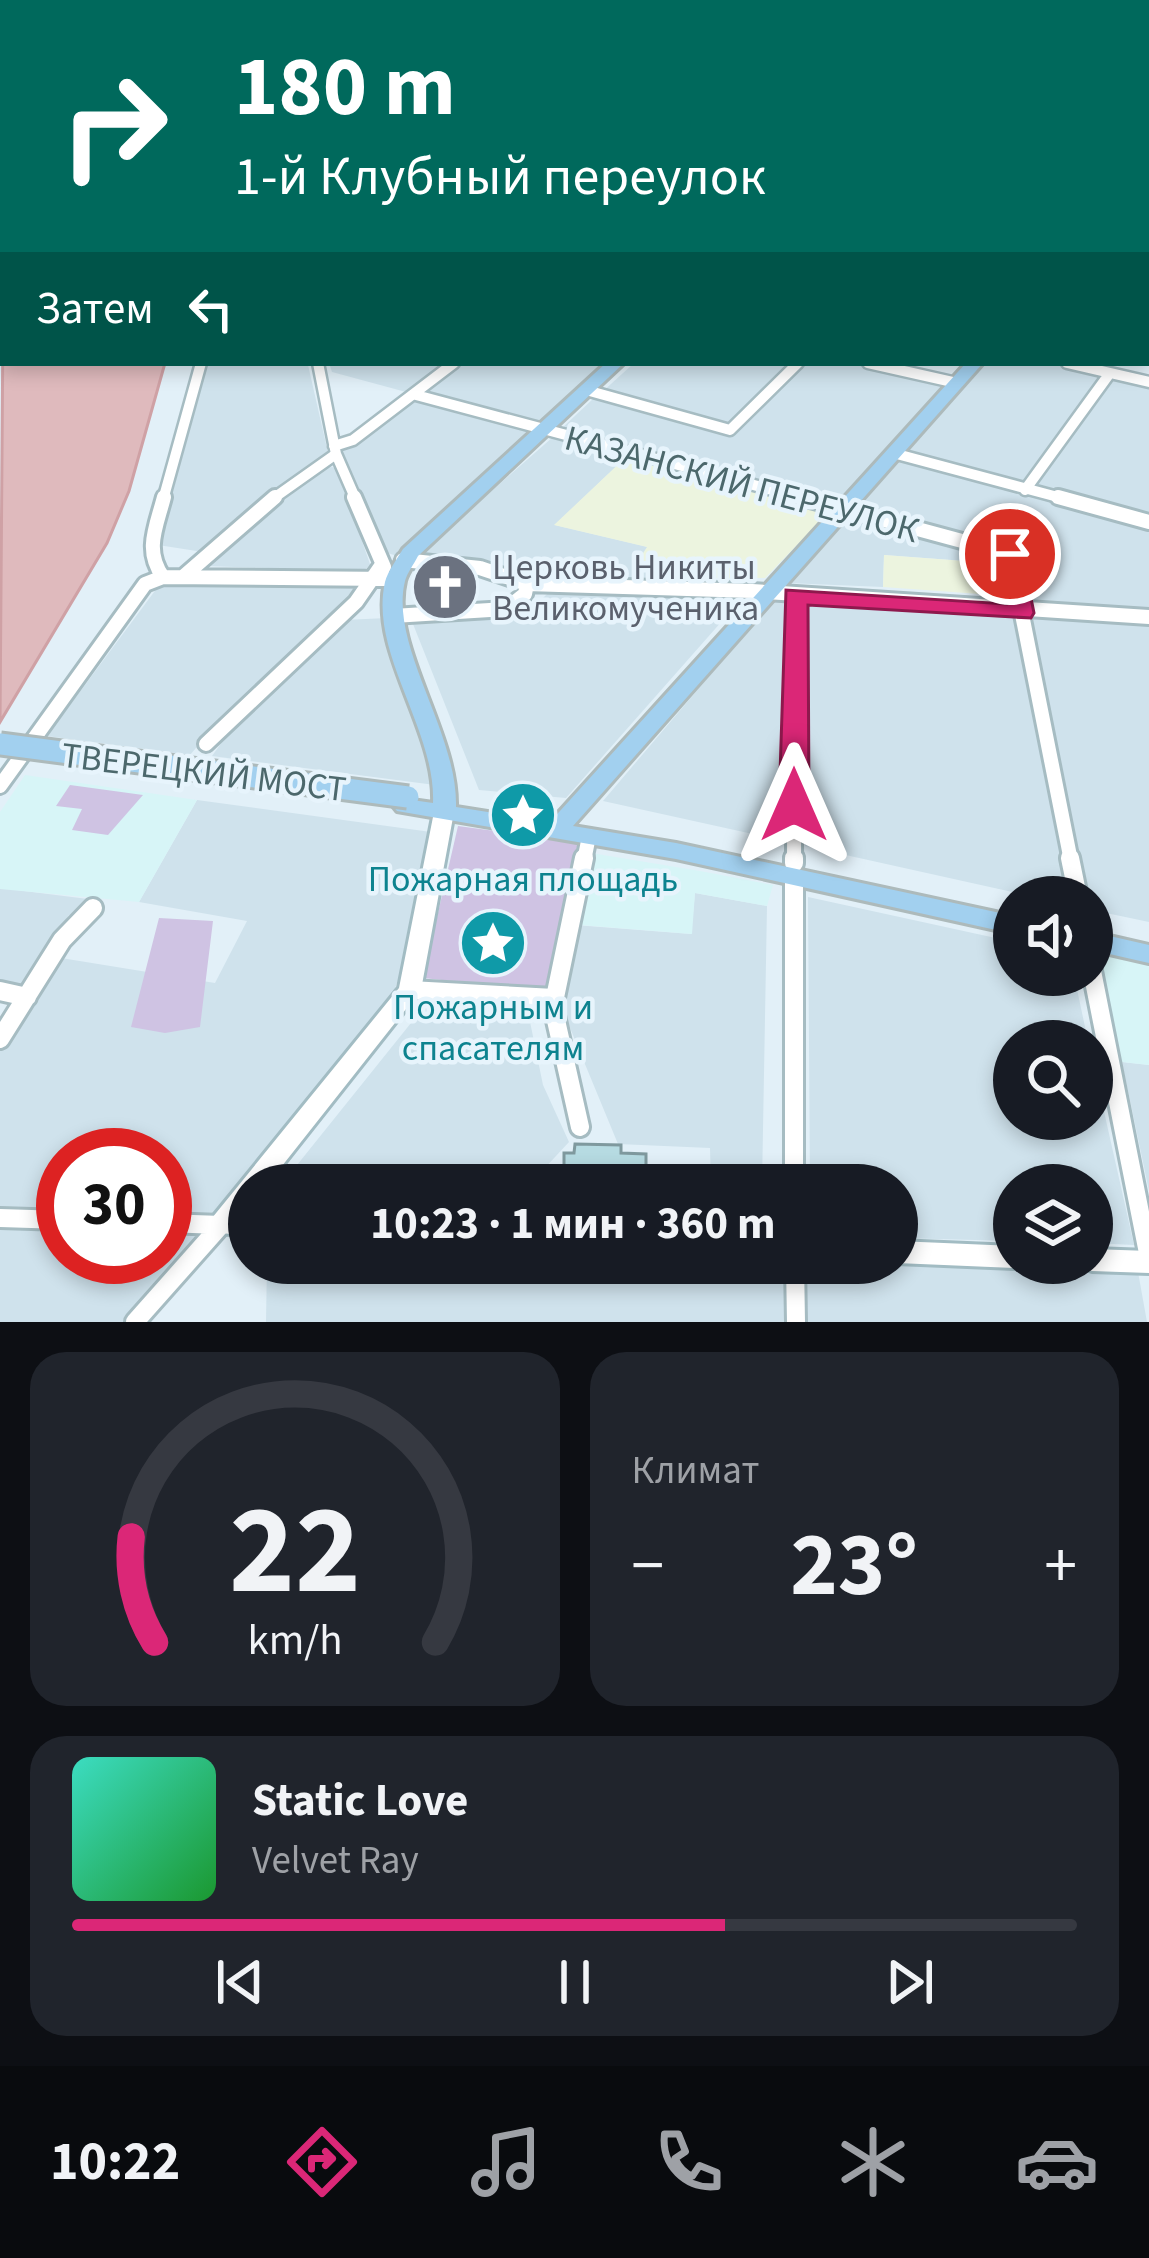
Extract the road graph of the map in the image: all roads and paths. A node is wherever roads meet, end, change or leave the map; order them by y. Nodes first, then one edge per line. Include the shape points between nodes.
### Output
1 (200, 366) edge
2 (319, 366) edge
3 (450, 366) edge
4 (613, 366) edge
5 (795, 366) edge
6 (881, 366) edge
7 (972, 366) edge
8 (1080, 366) edge
9 (1110, 373) junction
10 (1149, 382) edge
11 (957, 383) junction
12 (586, 391) junction
13 (416, 395) junction
14 (544, 430) junction
15 (335, 450) junction
16 (893, 454) junction
17 (1024, 490) junction
18 (841, 511) junction
19 (1149, 522) edge
20 (389, 571) junction
21 (184, 576) junction
22 (163, 577) junction
23 (526, 584) junction
24 (768, 592) junction
25 (795, 596) junction
26 (1021, 613) junction
27 (393, 616) junction
28 (1149, 617) edge
29 (206, 744) dead end
30 (0, 748) edge
31 (0, 786) edge
32 (445, 807) junction
33 (560, 824) junction
34 (599, 830) junction
35 (794, 870) junction
36 (1074, 876) edge
37 (993, 906) edge
38 (93, 908) dead end
39 (993, 920) edge
40 (1113, 936) edge
41 (1149, 939) edge
42 (1113, 940) edge
43 (1149, 954) edge
44 (410, 990) junction
45 (0, 991) edge
46 (1097, 996) edge
47 (27, 997) junction
48 (554, 998) junction
49 (0, 1039) edge
50 (580, 1127) dead end
51 (278, 1164) edge
52 (794, 1164) edge
53 (0, 1218) edge
54 (36, 1219) edge
55 (228, 1219) edge
56 (192, 1224) edge
57 (220, 1225) junction
58 (918, 1253) edge
59 (993, 1256) edge
60 (1113, 1260) edge
61 (1149, 1260) edge
62 (795, 1284) edge
63 (135, 1322) edge
64 (796, 1322) edge

1 - 22 street via 151,544
2 - 15 street
3 - 13 street
4 - 12 main road
5 - 12 street via 730,430
6 - 11 street
7 - 11 main road
8 - 9 street
9 - 10 street
9 - 17 street
11 - 16 main road
12 - 14 main road
13 - 14 street, КАЗАНСКИЙ ПЕРЕУЛОК
13 - 15 street
14 - 18 street, КАЗАНСКИЙ ПЕРЕУЛОК
14 - 20 main road
15 - 20 street
15 - 21 street
16 - 17 street
16 - 18 main road
17 - 19 street
18 - 24 main road
18 - 26 street, КАЗАНСКИЙ ПЕРЕУЛОК via 1010,554
20 - 21 street
20 - 23 street via 480,568
20 - 27 main road
20 - 29 street
21 - 22 street
22 - 31 street via 132,594
23 - 24 street
23 - 27 street via 506,609
24 - 25 street
24 - 33 main road
25 - 26 street
25 - 35 street
26 - 28 street
26 - 36 street
27 - 32 main road via 448,783
30 - 32 main road, ТВЕРЕЦКИЙ МОСТ, bridge
32 - 33 main road, ТВЕРЕЦКИЙ МОСТ
32 - 44 street
33 - 34 main road, ТВЕРЕЦКИЙ МОСТ
34 - 35 main road, ТВЕРЕЦКИЙ МОСТ
34 - 48 street
35 - 37 main road
35 - 39 main road
35 - 52 street
38 - 47 street
40 - 41 main road
42 - 43 main road
44 - 48 street
44 - 51 street
45 - 47 street
46 - 61 street
47 - 49 street
48 - 50 street
53 - 54 street
55 - 57 street
56 - 57 street
57 - 63 street
58 - 59 street
60 - 61 street
62 - 64 street

